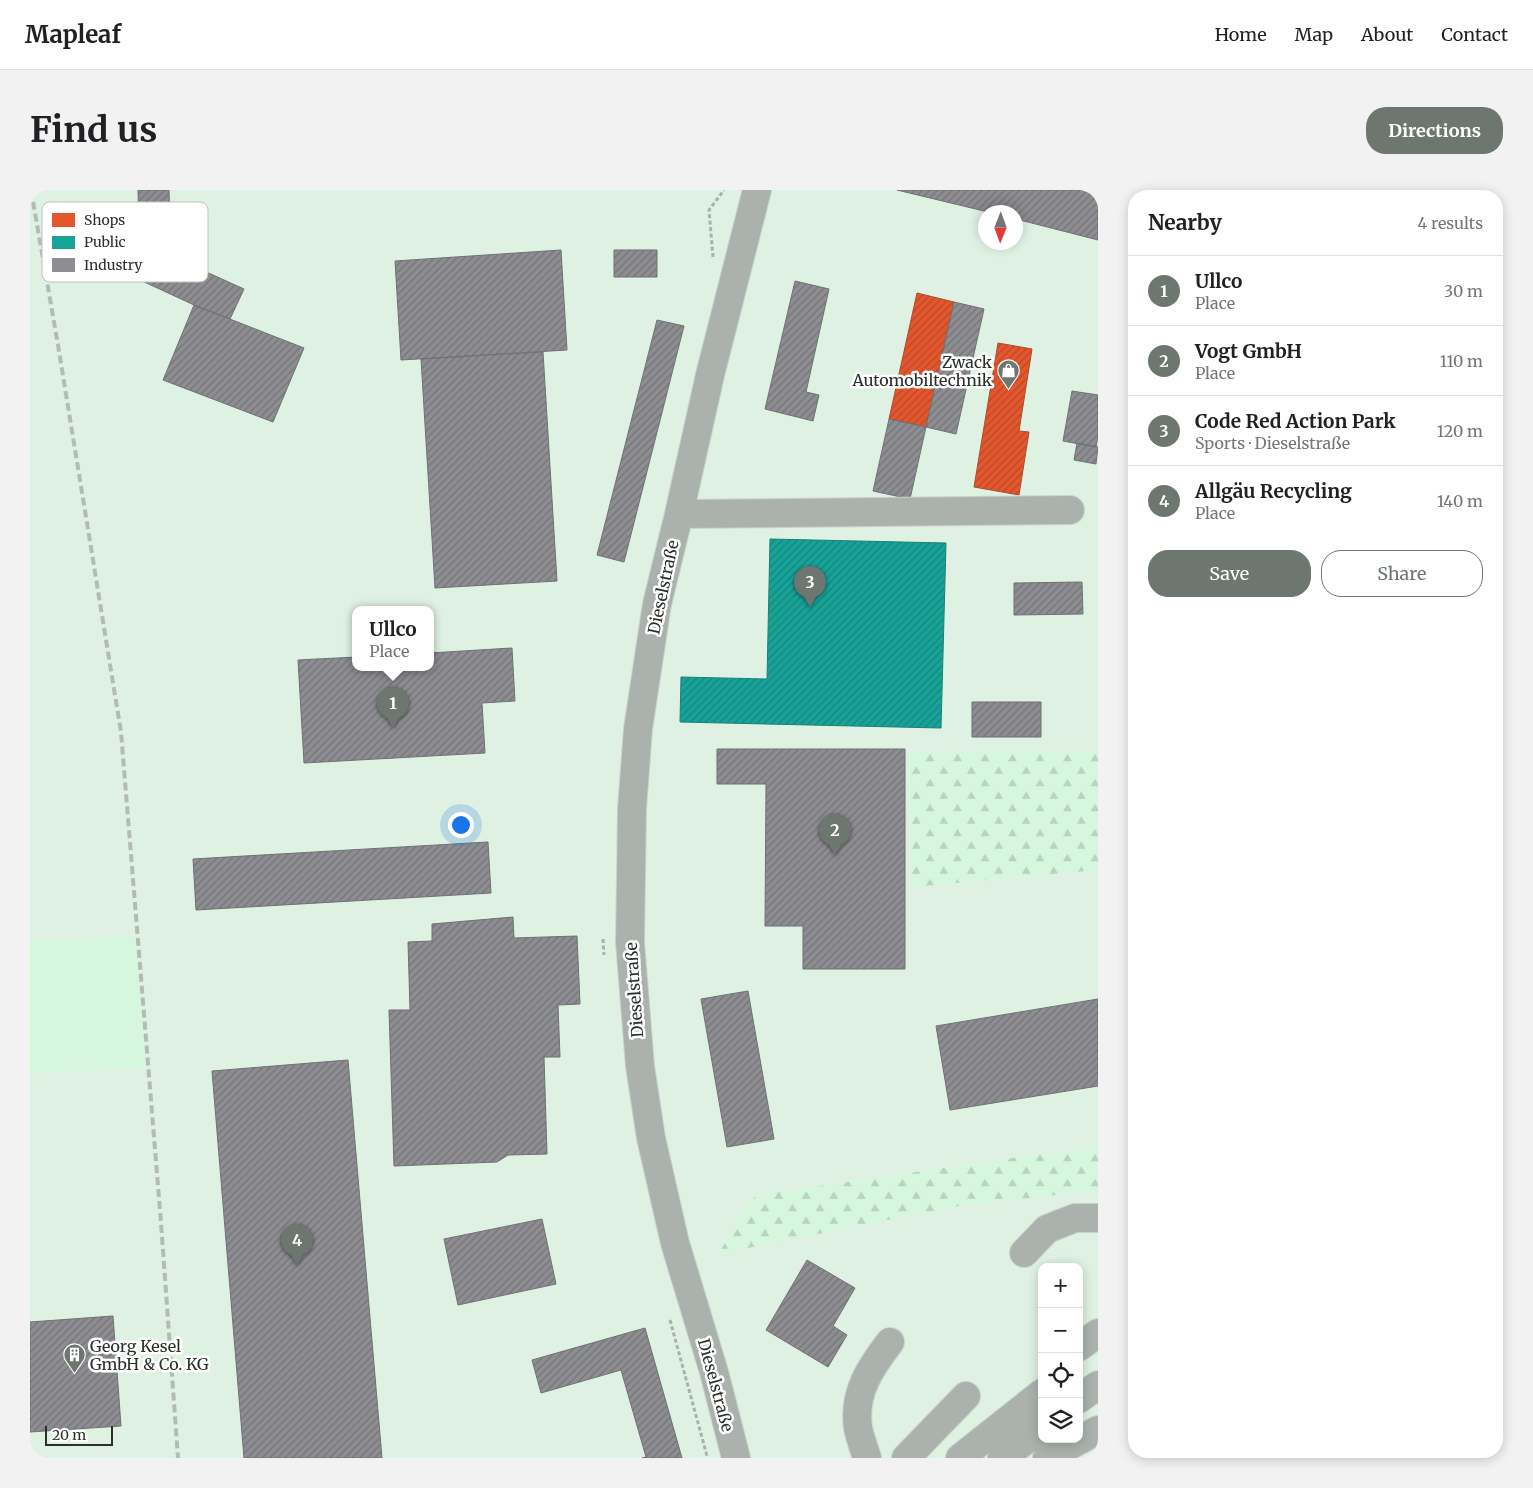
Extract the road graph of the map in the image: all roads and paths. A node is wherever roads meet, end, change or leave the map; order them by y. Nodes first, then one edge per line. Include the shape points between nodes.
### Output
1 (757, 190) edge
2 (1070, 510) dead end
3 (679, 514) junction
4 (1098, 1218) edge
5 (1024, 1253) dead end
6 (1098, 1333) edge
7 (890, 1342) dead end
8 (1083, 1344) edge
9 (1098, 1385) edge
10 (966, 1396) dead end
11 (1038, 1396) edge
12 (1080, 1398) edge
13 (1098, 1430) edge
14 (1038, 1431) edge
15 (736, 1458) edge
16 (867, 1458) edge
17 (906, 1458) edge
18 (960, 1458) edge
19 (1002, 1458) edge
20 (1047, 1458) edge

1 - 3 street, Dieselstraße via 710,374
2 - 3 street
3 - 15 street, Dieselstraße via 656,604 638,729 632,809 630,942 640,1066 651,1138 675,1243
4 - 5 street via 1075,1218 1047,1229
6 - 8 street
7 - 16 street via 870,1368 858,1398 858,1428
9 - 12 street
10 - 17 street
11 - 18 street
13 - 20 street
14 - 19 street

